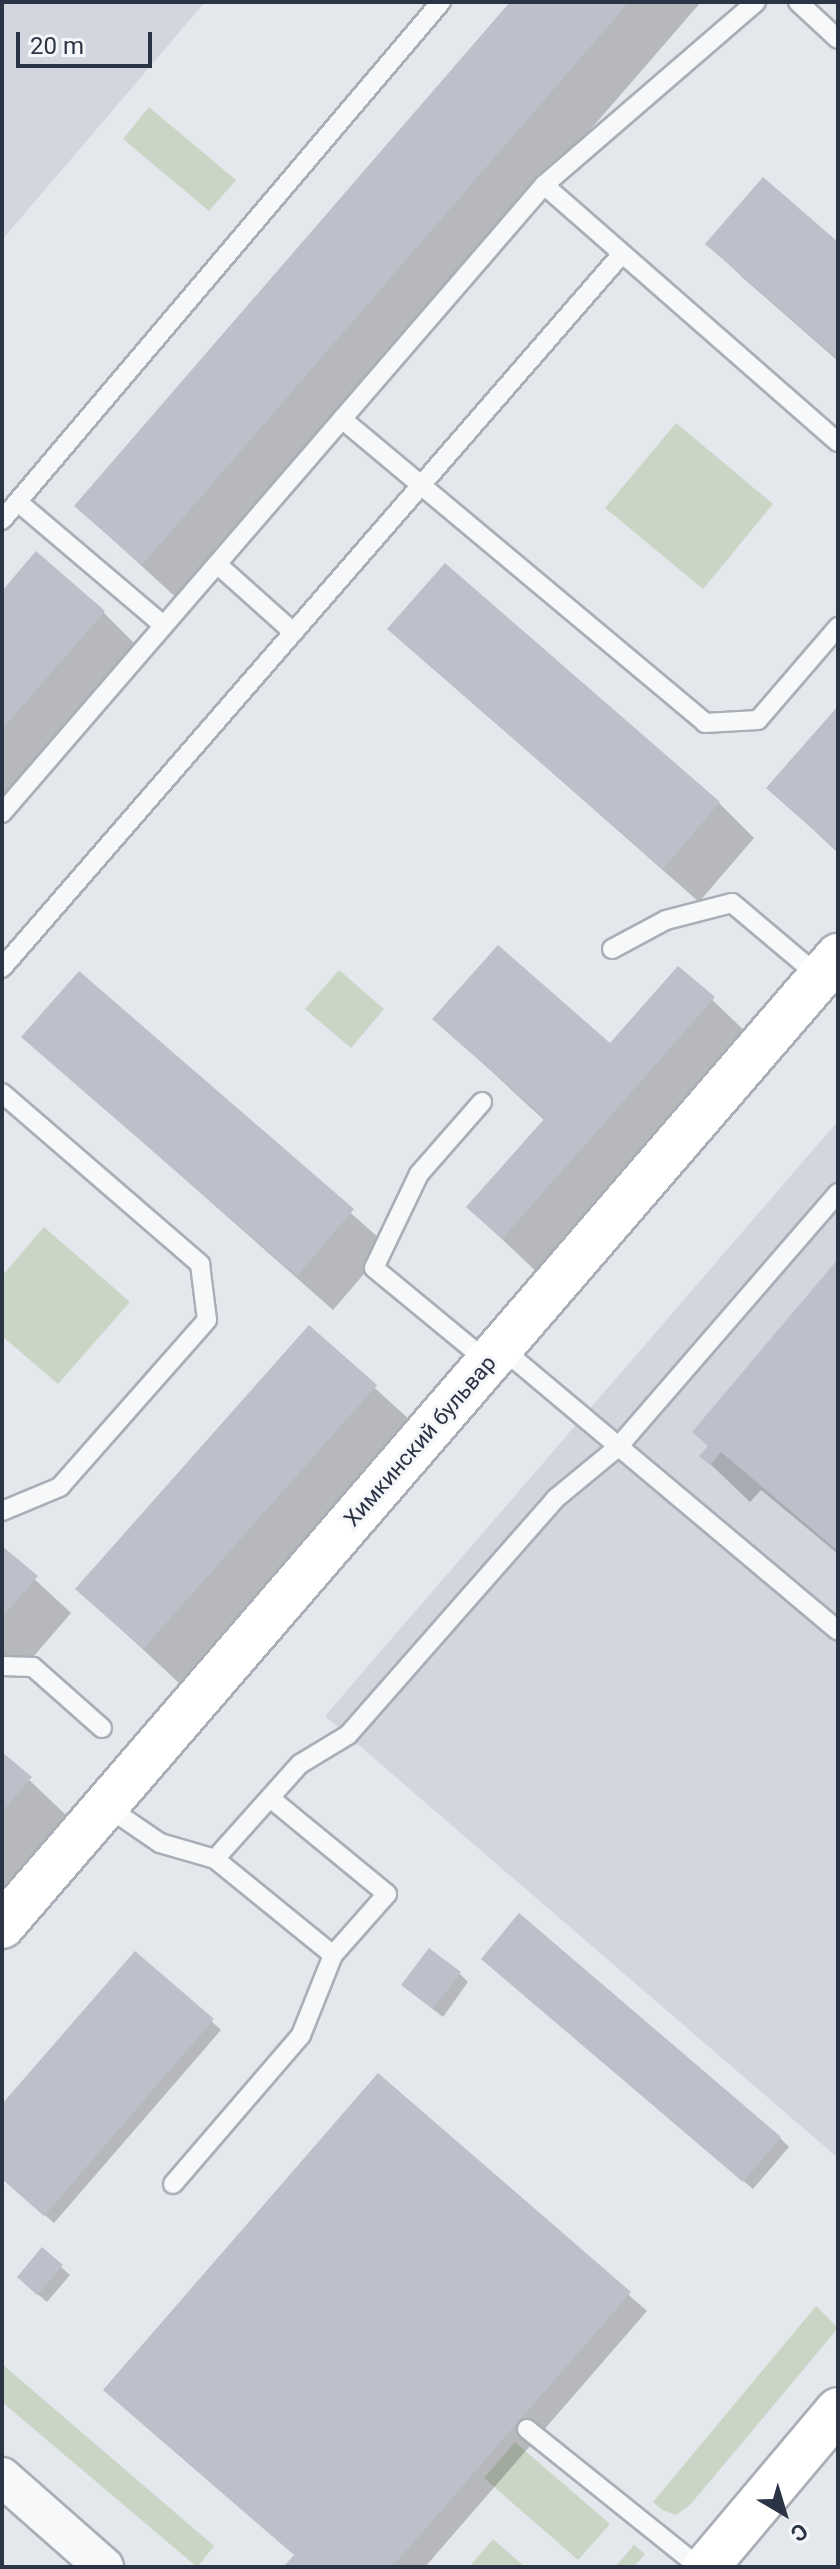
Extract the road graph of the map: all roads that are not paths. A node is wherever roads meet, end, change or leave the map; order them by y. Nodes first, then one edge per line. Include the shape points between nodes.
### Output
1 (441, 2) edge
2 (756, 2) edge
3 (798, 2) edge
4 (838, 39) edge
5 (544, 185) junction
6 (620, 256) junction
7 (342, 419) junction
8 (838, 442) edge
9 (422, 484) junction
10 (18, 502) junction
11 (2, 520) edge
12 (217, 564) junction
13 (163, 625) junction
14 (838, 627) edge
15 (293, 632) junction
16 (2, 813) edge
17 (612, 949) dead end
18 (829, 966) edge
19 (2, 968) edge
20 (2, 1093) edge
21 (482, 1102) dead end
22 (838, 1193) edge
23 (494, 1355) junction
24 (618, 1447) junction
25 (2, 1511) edge
26 (838, 1631) edge
27 (2, 1666) edge
28 (102, 1728) dead end
29 (270, 1798) junction
30 (106, 1806) junction
31 (215, 1859) junction
32 (2, 1926) edge
33 (333, 1955) junction
34 (173, 2184) dead end
35 (838, 2410) edge
36 (527, 2429) dead end
37 (2, 2477) edge
38 (104, 2567) edge
39 (699, 2567) edge
40 (706, 2567) edge

1 - 10 lane
2 - 5 lane
3 - 4 lane
5 - 6 lane
5 - 7 lane
6 - 8 lane
6 - 9 lane
7 - 9 lane
7 - 12 lane
9 - 14 lane via 705,723 758,720
9 - 15 lane
10 - 11 lane
10 - 13 lane
12 - 13 lane
12 - 15 lane
13 - 16 lane
15 - 19 lane
17 - 18 lane via 666,920 732,903
18 - 23 main road, Химкинский бульвар
20 - 25 lane via 200,1264 207,1320 60,1487
21 - 23 lane via 419,1174 374,1268
22 - 24 lane
23 - 24 lane
23 - 30 main road, Химкинский бульвар
24 - 26 lane
24 - 29 lane via 555,1499 348,1735 300,1764
27 - 28 lane via 33,1667
29 - 31 lane
29 - 33 lane via 387,1894
30 - 31 lane via 160,1843
30 - 32 main road, Химкинский бульвар
31 - 33 lane
33 - 34 lane via 301,2035
35 - 40 main road
36 - 39 lane
37 - 38 street

